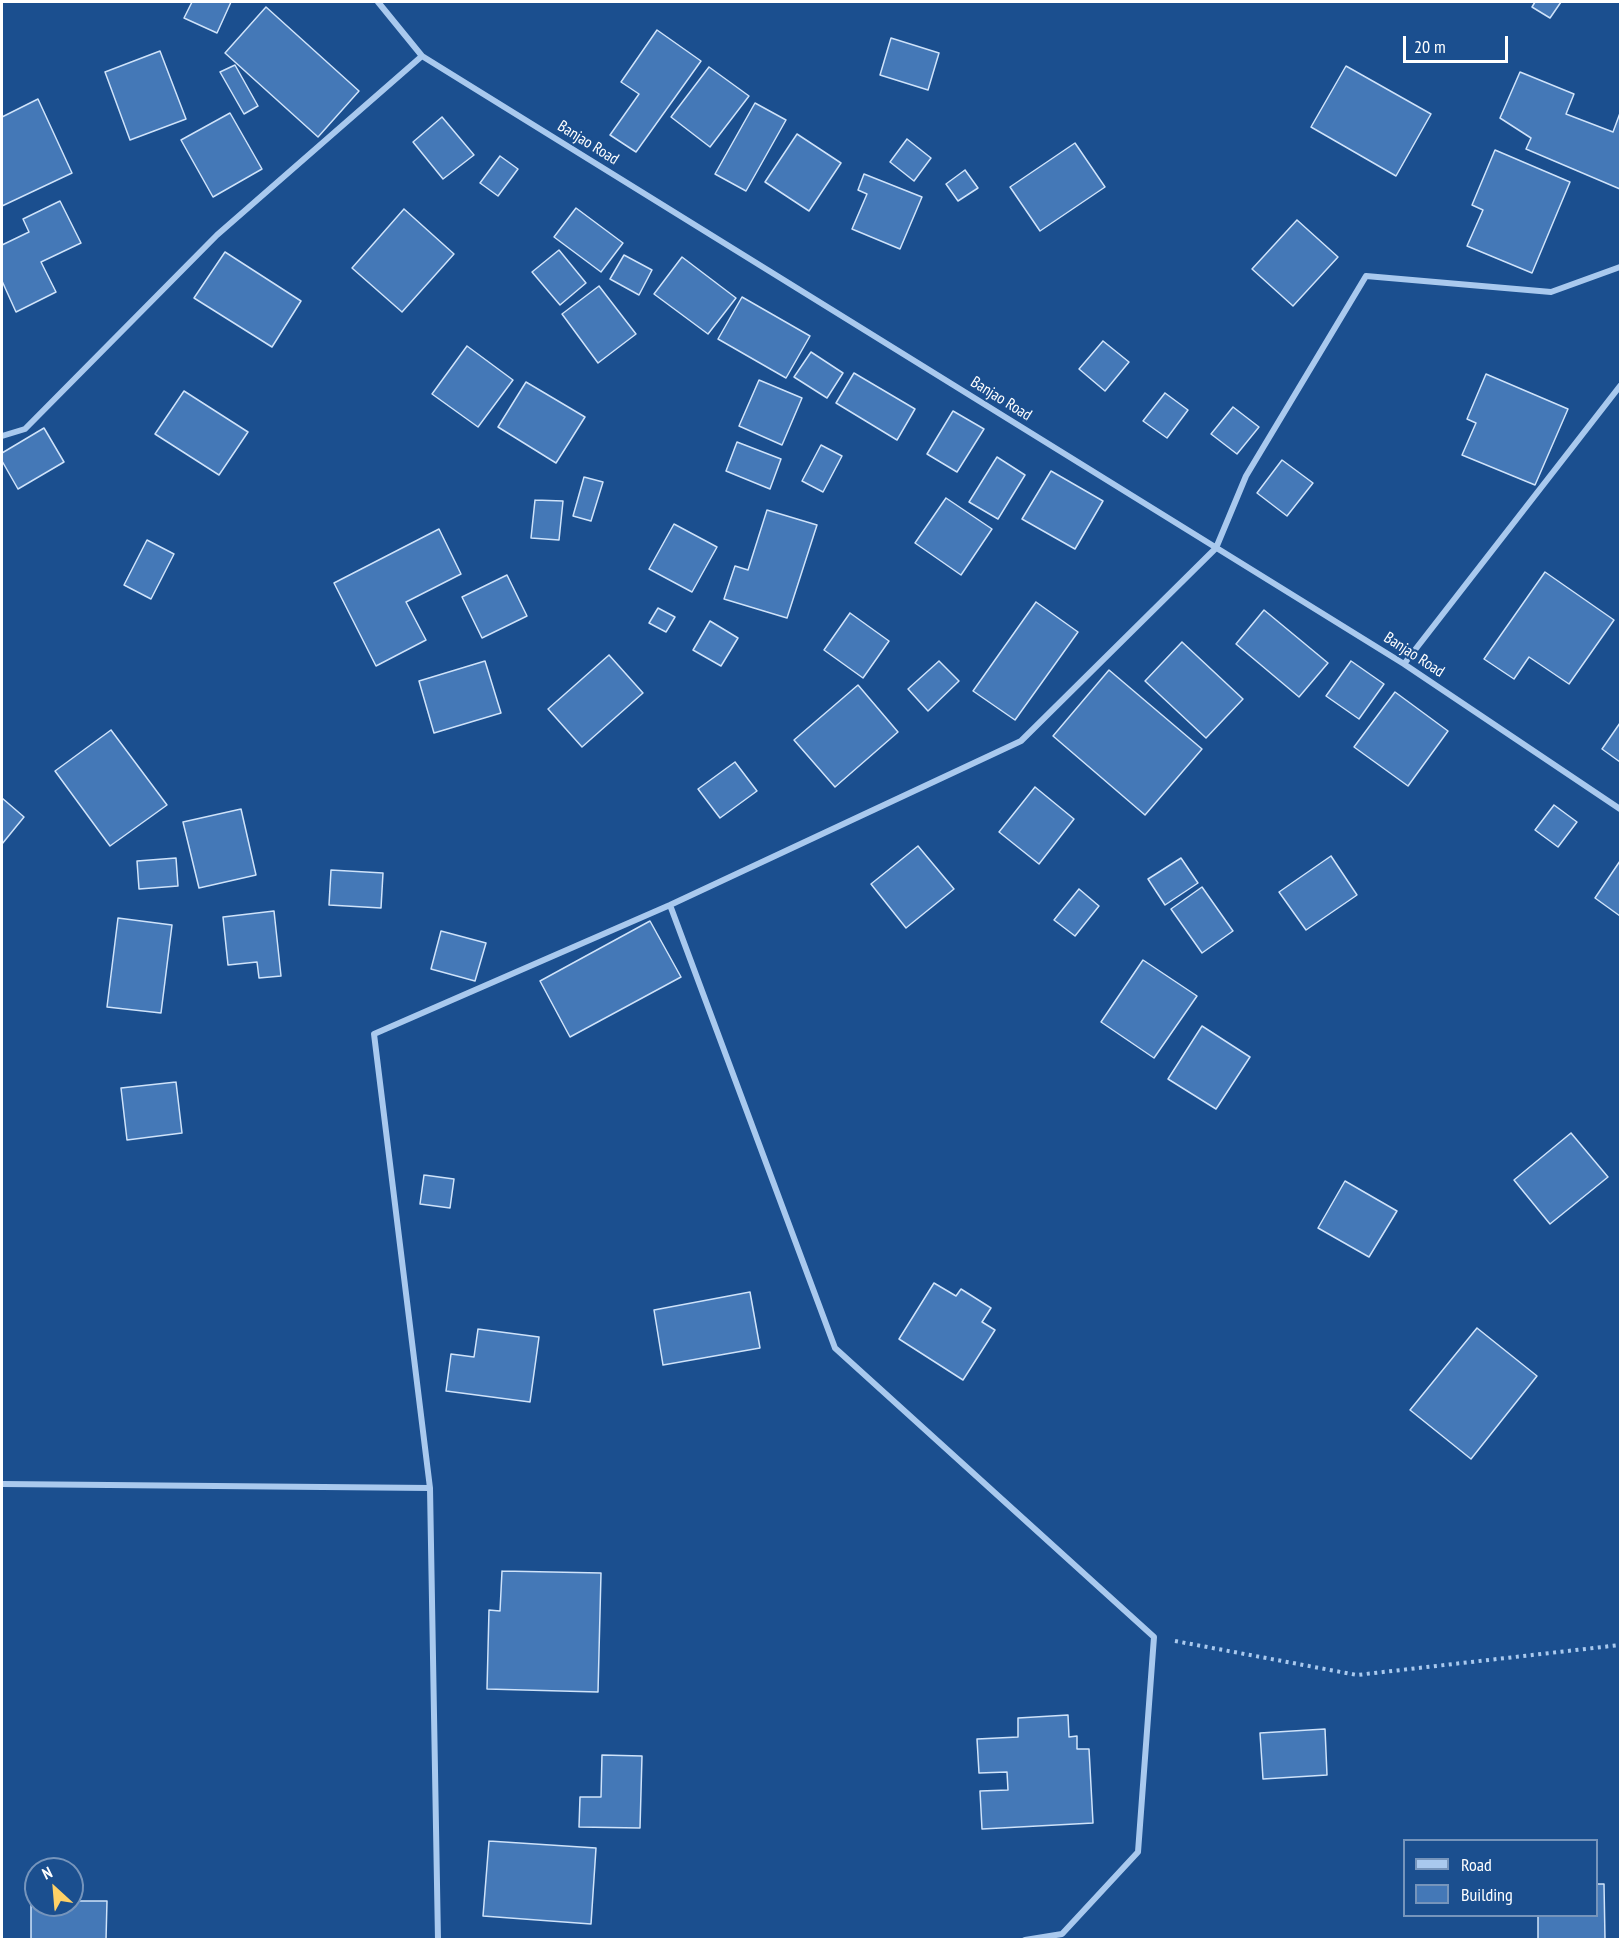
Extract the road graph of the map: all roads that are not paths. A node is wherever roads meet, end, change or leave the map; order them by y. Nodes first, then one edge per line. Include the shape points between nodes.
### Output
1 (378, 2) edge
2 (422, 56) junction
3 (1620, 267) edge
4 (1620, 386) edge
5 (2, 436) edge
6 (1216, 548) junction
7 (1404, 664) junction
8 (1620, 809) edge
9 (670, 905) junction
10 (2, 1484) edge
11 (430, 1488) junction
12 (438, 1940) edge
13 (1026, 1940) edge

1 - 2 street, Banjao Road
2 - 5 street via 217,235 25,429
2 - 6 street, Banjao Road
3 - 6 street via 1551,292 1366,276 1246,476
4 - 7 street
6 - 7 street, Banjao Road
6 - 9 street via 1022,741
7 - 8 street, Banjao Road
9 - 11 street via 374,1034
9 - 13 street via 835,1348 1154,1637 1138,1852 1062,1934
10 - 11 street
11 - 12 street

